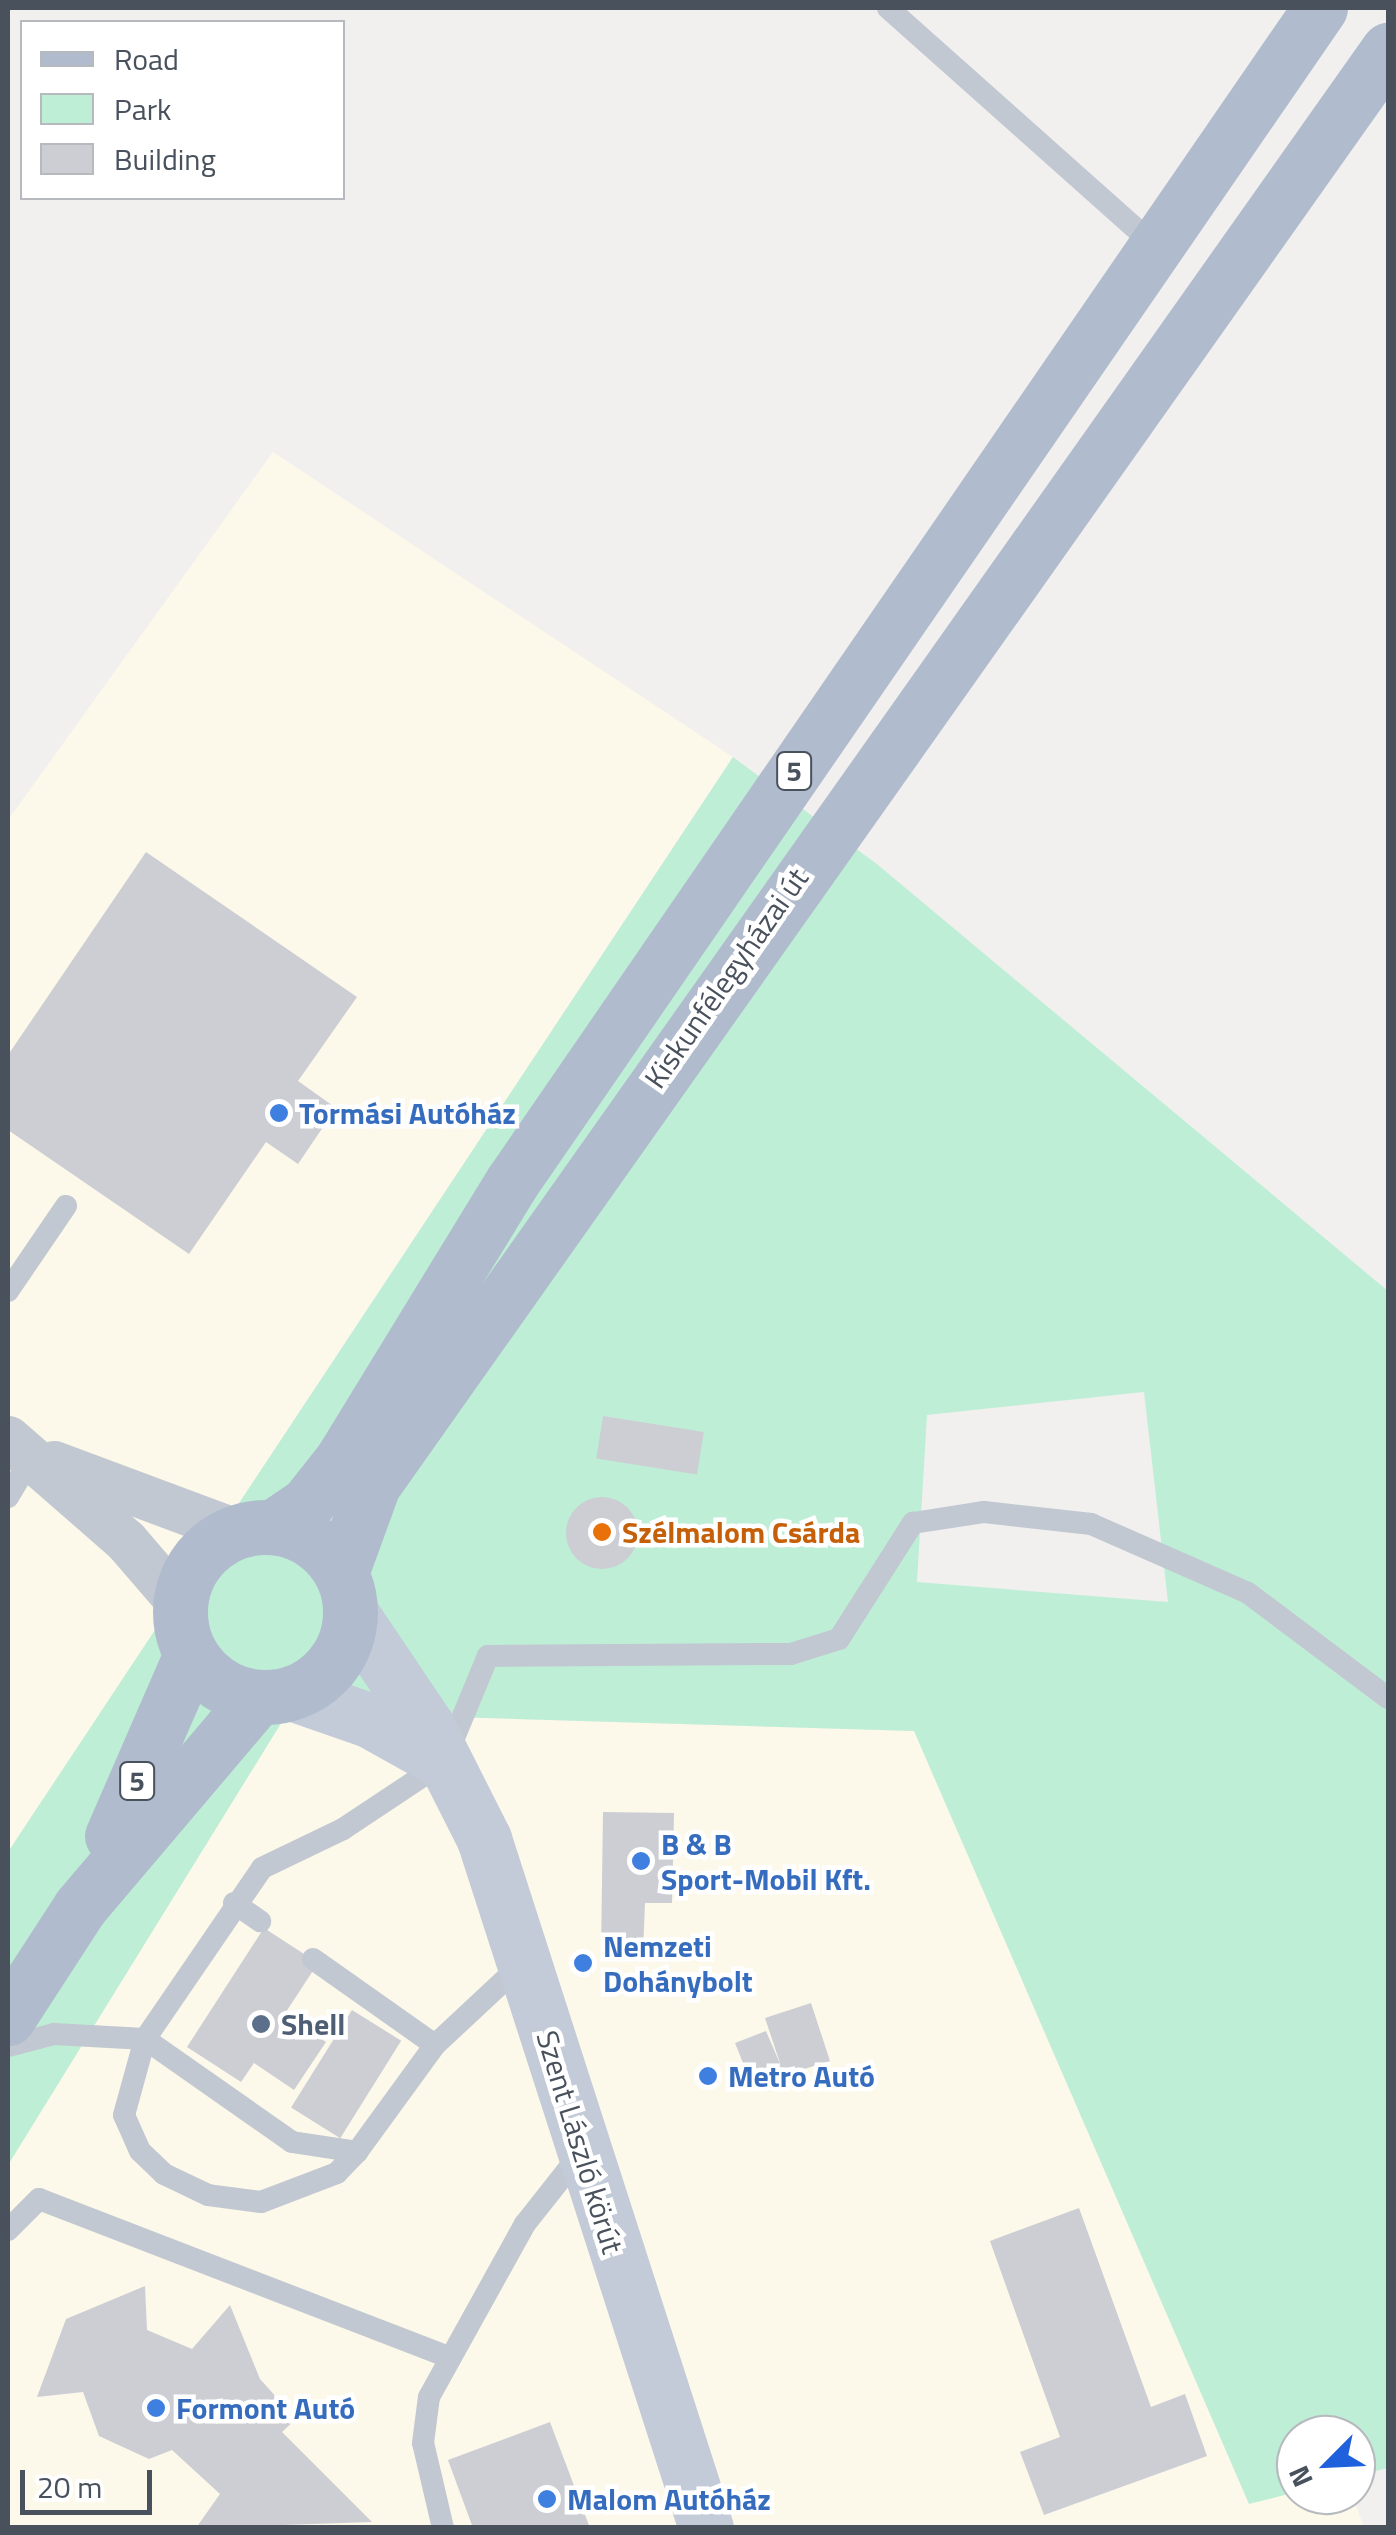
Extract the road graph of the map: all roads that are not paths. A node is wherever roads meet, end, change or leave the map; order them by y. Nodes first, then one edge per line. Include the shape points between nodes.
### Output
1 (888, 8) edge
2 (1320, 8) edge
3 (1388, 50) edge
4 (1156, 247) junction
5 (66, 1206) dead end
6 (8, 1291) edge
7 (20, 1447) edge
8 (8, 1497) edge
9 (254, 1529) junction
10 (346, 1593) junction
11 (186, 1629) junction
12 (275, 1695) junction
13 (1388, 1698) edge
14 (444, 1762) junction
15 (234, 1903) junction
16 (80, 1907) junction
17 (260, 1921) dead end
18 (314, 1959) dead end
19 (524, 1962) junction
20 (8, 2018) edge
21 (145, 2039) junction
22 (435, 2045) junction
23 (8, 2046) edge
24 (357, 2152) junction
25 (581, 2153) junction
26 (8, 2230) edge
27 (450, 2358) junction
28 (443, 2528) edge
29 (706, 2528) edge

1 - 4 lane
2 - 4 main road, 5
3 - 10 main road, Kiskunfélegyházai út / 5 via 373,1486
4 - 9 main road, Kiskunfélegyházai út / 5 via 512,1182 341,1460 306,1505
5 - 6 lane
7 - 8 lane
7 - 9 street
7 - 11 street
9 - 10 main road via 313,1541
9 - 11 main road, 5 via 198,1560
10 - 12 main road, 5 via 334,1663
10 - 14 street, Szent László körút
11 - 12 main road via 220,1683
11 - 16 main road, 5
12 - 14 street via 368,1720
12 - 16 main road, 5
13 - 14 lane via 1248,1593 1091,1524 984,1512 913,1523 839,1639 791,1654 488,1656
14 - 15 lane via 343,1829 262,1868
14 - 19 street, Szent László körút via 484,1840
15 - 17 lane
15 - 21 lane
16 - 20 main road, 5
18 - 22 lane
19 - 22 lane
19 - 25 street, Szent László körút
21 - 23 lane via 54,2034
21 - 24 lane via 292,2142
21 - 24 lane via 124,2115 140,2152 164,2174 208,2195 261,2202 337,2173
22 - 24 lane
25 - 27 lane via 525,2224
25 - 29 street, Szent László körút
26 - 27 lane via 38,2199
27 - 28 lane via 430,2398 424,2444

